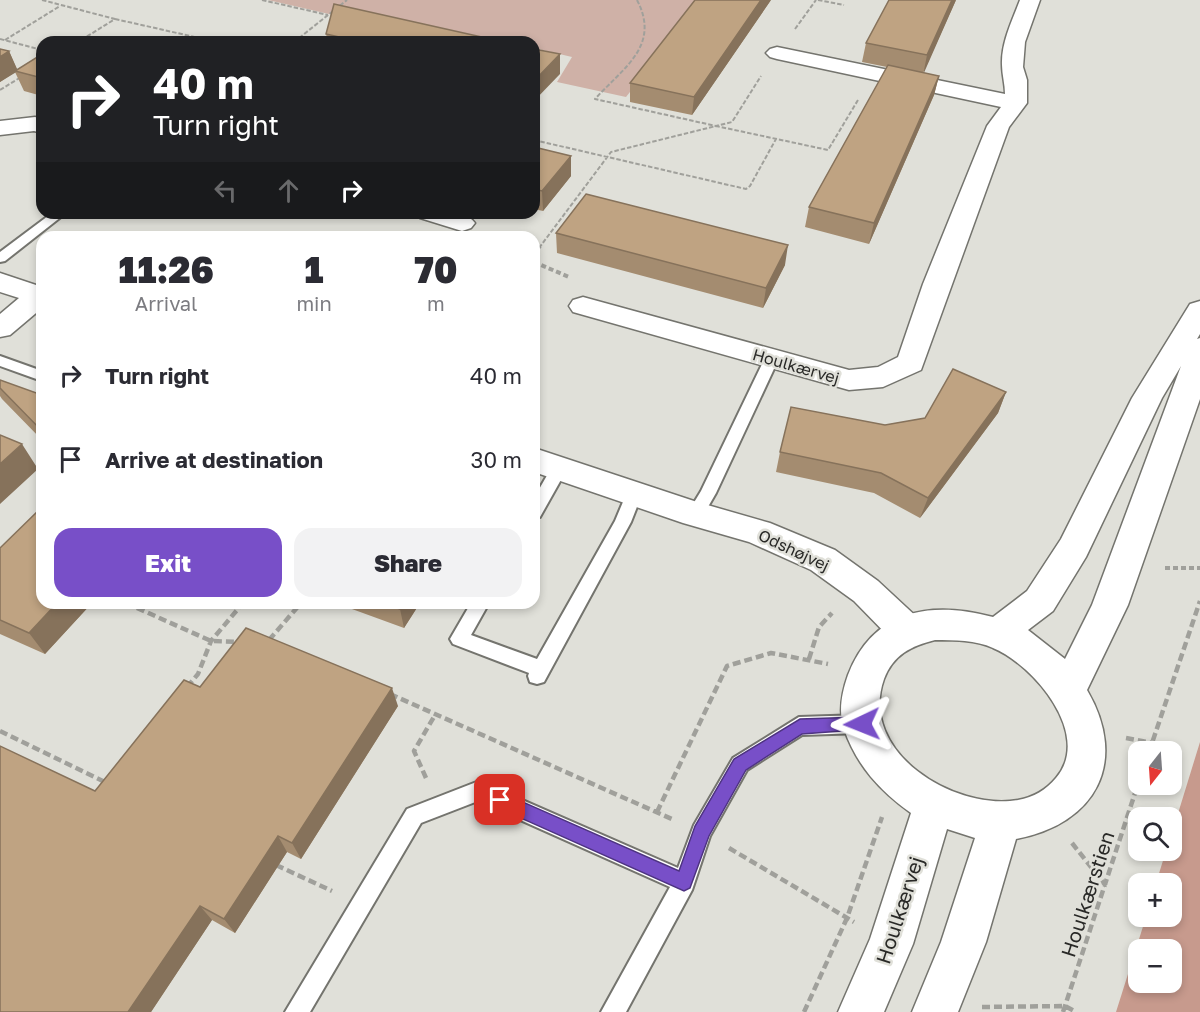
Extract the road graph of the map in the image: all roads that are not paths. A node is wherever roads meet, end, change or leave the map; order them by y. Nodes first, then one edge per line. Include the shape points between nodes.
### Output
1 (1030, 0) edge
2 (777, 53) road end
3 (1016, 103) junction
4 (36, 124) edge
5 (0, 128) edge
6 (52, 219) edge
7 (449, 219) edge
8 (462, 223) dead end
9 (36, 231) edge
10 (36, 231) edge
11 (0, 258) edge
12 (0, 282) edge
13 (36, 294) edge
14 (36, 300) edge
15 (583, 306) dead end
16 (1200, 310) edge
17 (0, 328) edge
18 (1200, 348) edge
19 (772, 358) junction
20 (0, 361) edge
21 (36, 374) edge
22 (547, 464) edge
23 (540, 490) edge
24 (634, 494) junction
25 (695, 514) junction
26 (476, 609) edge
27 (907, 631) junction
28 (998, 633) junction
29 (1069, 688) junction
30 (862, 724) junction
31 (934, 806) junction
32 (1000, 823) junction
33 (684, 882) junction
34 (941, 999) edge
35 (297, 1012) edge
36 (614, 1012) edge
37 (861, 1012) edge

1 - 3 street via 1015,42 1012,67
2 - 3 street
3 - 19 street, Houlkærvej via 998,126 911,363 883,377 849,380
4 - 5 street
6 - 9 lane
7 - 8 street
10 - 11 lane
12 - 13 street
14 - 17 street
15 - 19 street, Houlkærvej
16 - 28 street via 1147,398 1074,547 1040,601
18 - 29 street via 1192,380 1110,605
19 - 25 lane
20 - 21 lane
22 - 23 lane
22 - 24 street, Odshøjvej
24 - 25 street, Odshøjvej
24 - 26 lane via 623,522 539,672 459,639
25 - 27 street, Odshøjvej via 758,532 823,560 866,591
27 - 28 street via 935,625 966,625
27 - 30 street via 881,648 865,674 859,698
28 - 29 street via 1041,659
29 - 32 street via 1086,732 1087,755 1081,778 1067,797 1047,811 1025,820
30 - 31 street via 873,750 892,775
30 - 33 lane via 800,726 740,764 701,832
31 - 32 street via 966,819
31 - 37 street, Houlkærvej via 891,944
32 - 34 street via 984,883
33 - 35 lane via 479,791 414,816
33 - 36 lane

